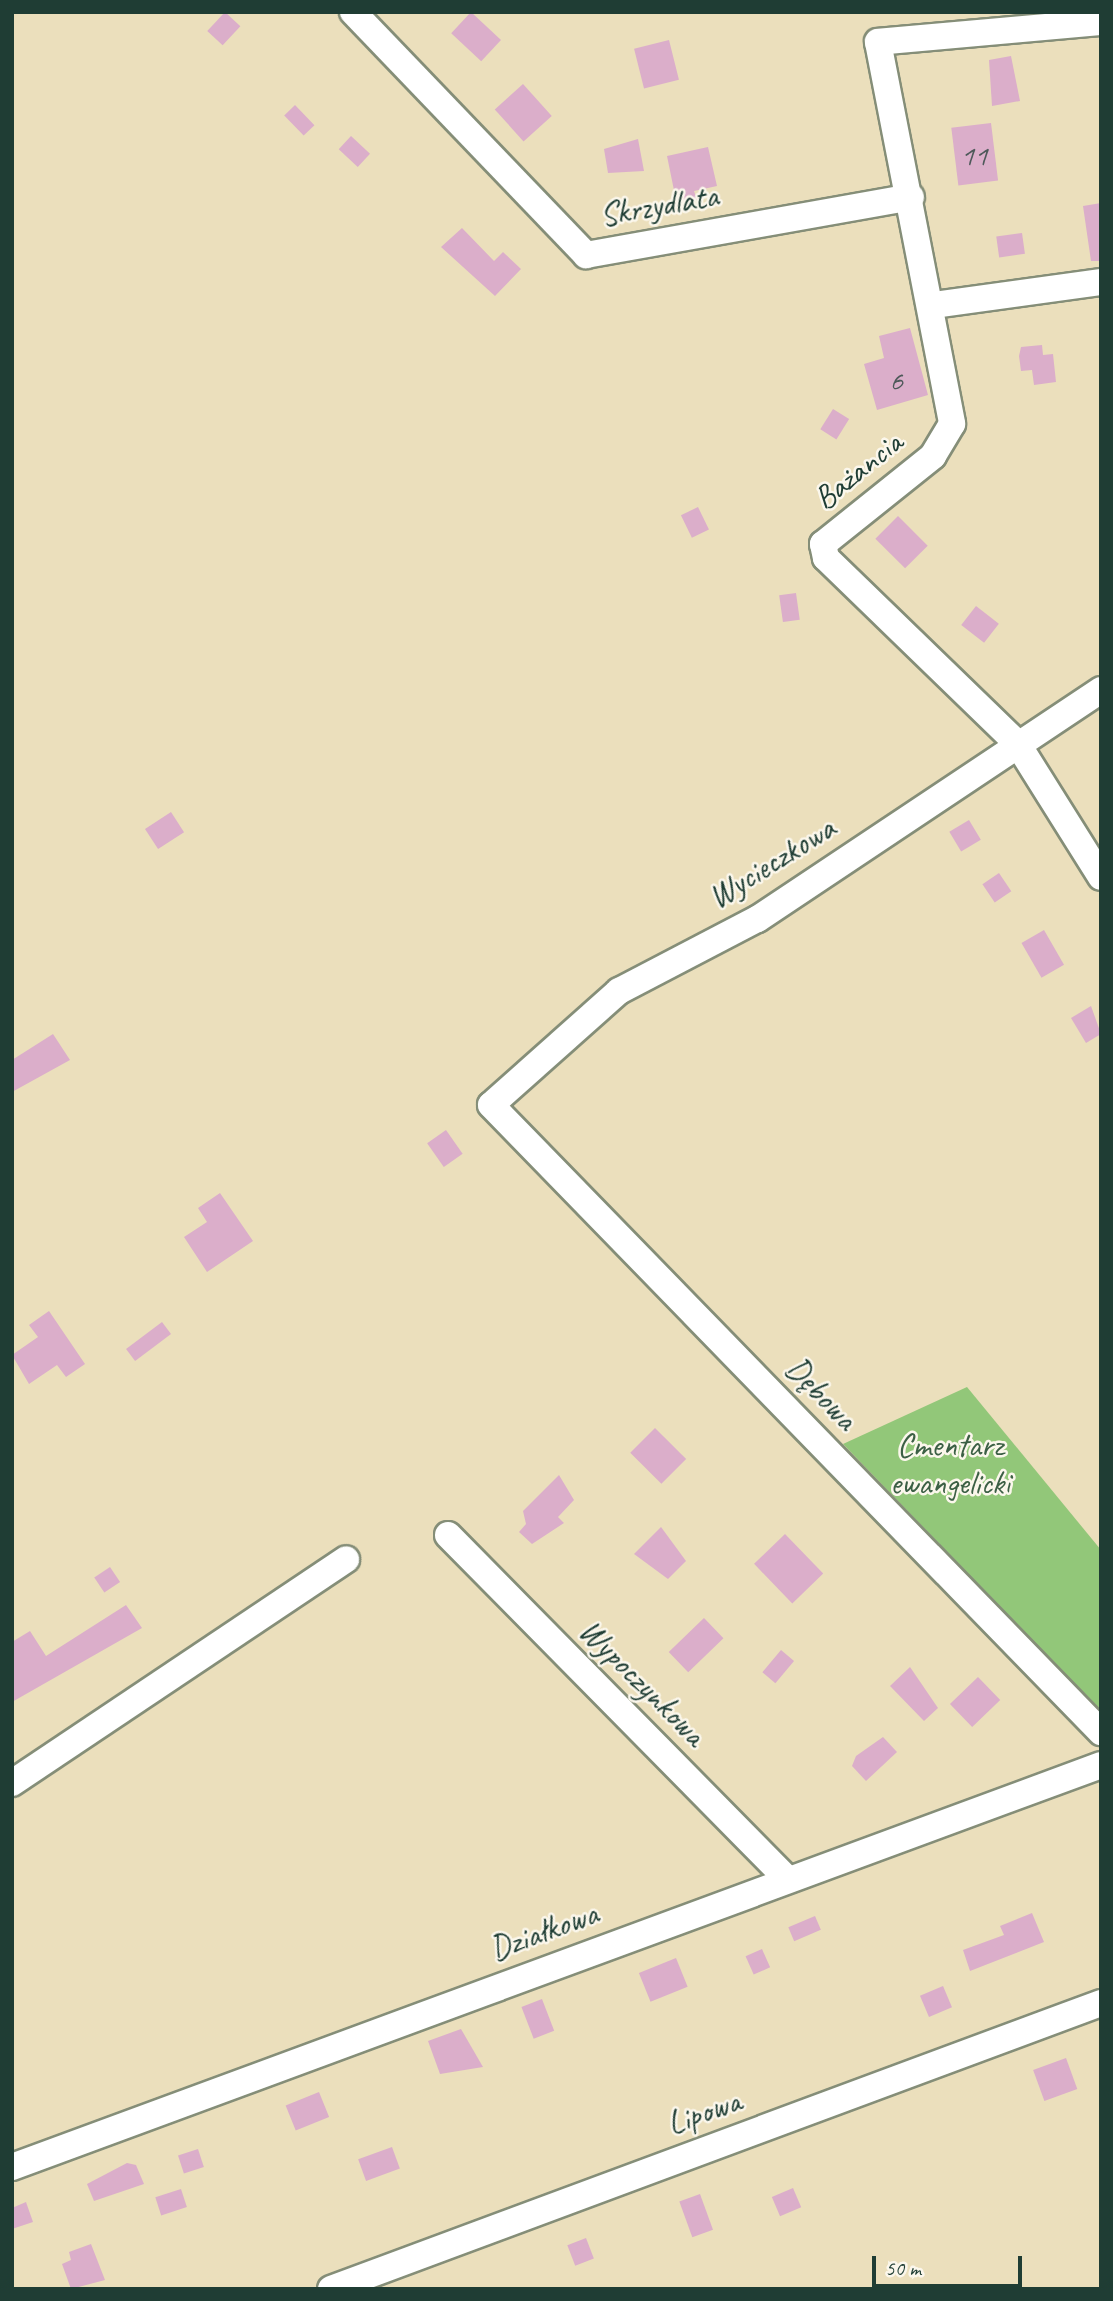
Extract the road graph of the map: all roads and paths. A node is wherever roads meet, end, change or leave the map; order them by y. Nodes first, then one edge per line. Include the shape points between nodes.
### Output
1 (353, 12) edge
2 (1101, 22) edge
3 (911, 198) junction
4 (1101, 282) edge
5 (933, 306) junction
6 (1101, 690) edge
7 (1017, 743) junction
8 (1101, 877) edge
9 (491, 1105) joint
10 (448, 1535) dead end
11 (346, 1559) dead end
12 (1101, 1732) edge
13 (1101, 1765) edge
14 (12, 1783) edge
15 (787, 1879) junction
16 (1101, 2003) edge
17 (12, 2167) edge
18 (331, 2289) edge

1 - 3 street, Skrzydlata via 586,255
2 - 3 street, Bażancia via 878,42
3 - 5 street, Bażancia
4 - 5 street
5 - 7 street, Bażancia via 953,424 947,441 823,544 826,558
6 - 7 street, Wycieczkowa
7 - 8 street
7 - 9 street, Wycieczkowa via 757,919 619,990
9 - 12 street, Dębowa
10 - 15 street, Wypoczynkowa
11 - 14 street
13 - 15 street, Działkowa
15 - 17 street, Działkowa
16 - 18 street, Lipowa

